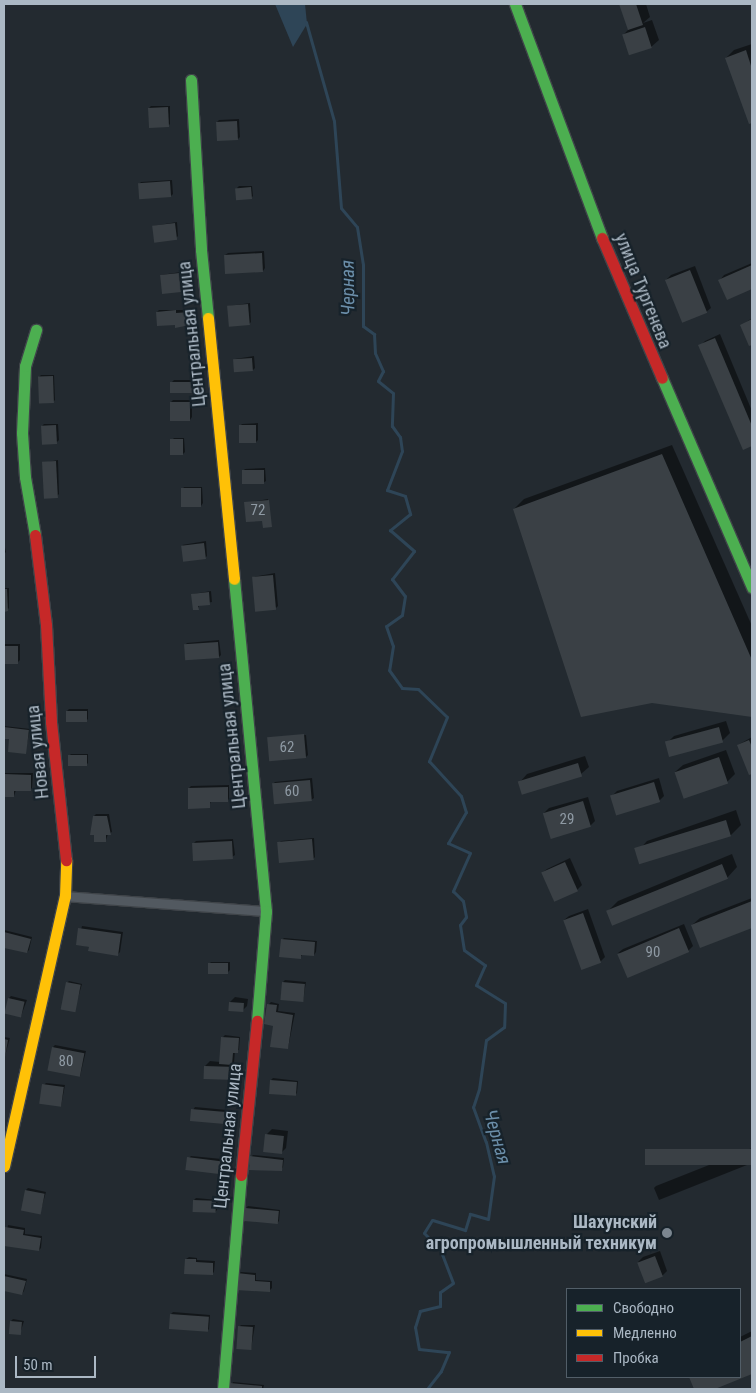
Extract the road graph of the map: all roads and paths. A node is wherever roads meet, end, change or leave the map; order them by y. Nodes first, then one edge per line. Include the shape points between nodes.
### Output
1 (515, 4) edge
2 (192, 80) dead end
3 (36, 330) dead end
4 (752, 587) edge
5 (65, 896) junction
6 (266, 911) junction
7 (4, 1166) edge
8 (223, 1389) edge

1 - 4 street, улица Тургенева via 606,248
2 - 6 street, Центральная улица via 201,250
3 - 5 street, Новая улица via 24,366 24,476 34,524 46,624 51,722 66,852
5 - 6 street
5 - 7 street, Новая улица
6 - 8 street, Центральная улица

